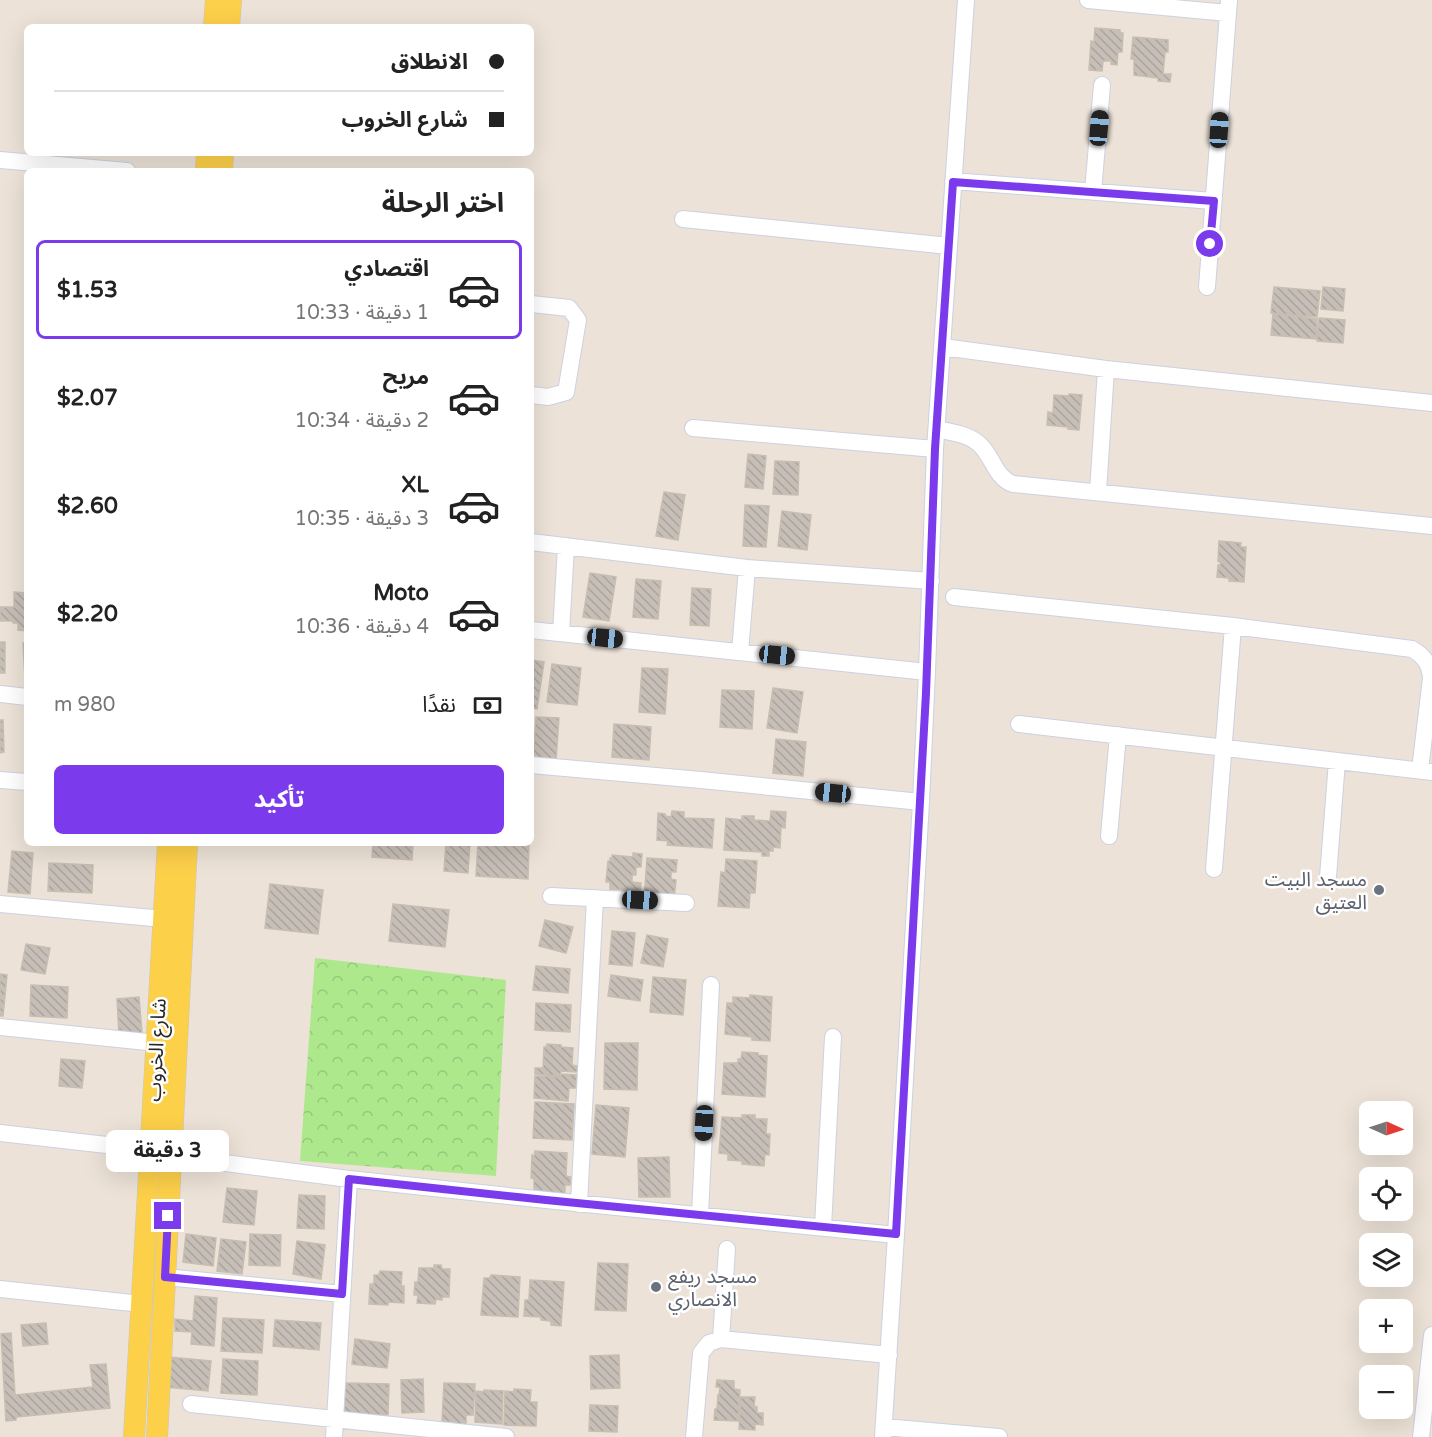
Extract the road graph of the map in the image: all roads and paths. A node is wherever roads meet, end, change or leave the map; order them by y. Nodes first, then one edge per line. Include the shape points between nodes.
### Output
1 (216, 0) edge
2 (231, 0) edge
3 (966, 0) edge
4 (1088, 0) edge
5 (1228, 7) edge
6 (214, 24) edge
7 (230, 24) edge
8 (1102, 85) dead end
9 (0, 160) edge
10 (92, 168) edge
11 (953, 182) junction
12 (1093, 192) junction
13 (1214, 201) junction
14 (683, 219) dead end
15 (950, 246) junction
16 (1207, 287) dead end
17 (534, 304) edge
18 (943, 347) junction
19 (1106, 369) junction
20 (534, 395) edge
21 (1432, 404) edge
22 (693, 428) dead end
23 (937, 429) junction
24 (935, 449) junction
25 (1098, 492) junction
26 (1432, 526) edge
27 (534, 542) edge
28 (566, 546) junction
29 (747, 568) junction
30 (931, 581) junction
31 (954, 597) dead end
32 (1233, 626) junction
33 (534, 630) edge
34 (561, 633) junction
35 (740, 652) junction
36 (927, 672) junction
37 (0, 694) edge
38 (24, 697) edge
39 (1019, 724) dead end
40 (1119, 735) junction
41 (1224, 748) junction
42 (1337, 761) junction
43 (534, 765) edge
44 (1426, 771) edge
45 (0, 780) edge
46 (24, 782) edge
47 (921, 802) junction
48 (1108, 836) dead end
49 (168, 846) edge
50 (187, 846) edge
51 (1214, 869) dead end
52 (1328, 877) dead end
53 (551, 896) dead end
54 (595, 898) junction
55 (686, 903) dead end
56 (0, 904) edge
57 (164, 919) junction
58 (711, 985) dead end
59 (0, 1026) edge
60 (833, 1037) dead end
61 (157, 1043) junction
62 (0, 1133) edge
63 (150, 1150) junction
64 (171, 1156) junction
65 (349, 1179) junction
66 (579, 1203) junction
67 (700, 1215) junction
68 (823, 1227) junction
69 (896, 1234) junction
70 (727, 1249) dead end
71 (165, 1277) junction
72 (0, 1289) edge
73 (342, 1294) junction
74 (142, 1304) junction
75 (1432, 1335) edge
76 (721, 1340) junction
77 (889, 1355) junction
78 (192, 1404) dead end
79 (335, 1419) junction
80 (883, 1432) edge
81 (134, 1437) edge
82 (157, 1437) edge
83 (334, 1437) edge
84 (506, 1437) edge
85 (694, 1437) edge
86 (999, 1437) edge
87 (1421, 1437) edge

1 - 6 main road
2 - 7 main road
3 - 11 street
4 - 5 street
5 - 13 street
8 - 12 street
9 - 10 street
11 - 12 street
11 - 15 street
12 - 13 street
13 - 16 street
14 - 15 street
15 - 18 street
17 - 20 street via 569,308 578,320 566,392 548,397
18 - 19 street
18 - 23 street
19 - 21 street
19 - 25 street
22 - 24 street
23 - 24 street
23 - 25 street via 975,441 1007,482
24 - 30 street
25 - 26 street
27 - 28 street
28 - 29 street
28 - 34 street
29 - 30 street
29 - 35 street
30 - 36 street
31 - 32 street
32 - 41 street
32 - 44 street via 1405,647 1418,653 1428,664 1431,678
33 - 34 street
34 - 35 street
35 - 36 street
36 - 47 street
37 - 38 street
39 - 40 street
40 - 41 street
40 - 48 street
41 - 42 street
41 - 51 street
42 - 44 street
42 - 52 street
43 - 47 street
45 - 46 street
47 - 69 street
49 - 57 main road, شارع الخروب
50 - 64 main road, شارع الخروب
53 - 54 street
54 - 55 street
54 - 66 street
56 - 57 street
57 - 61 main road, شارع الخروب
58 - 67 street
59 - 61 street
60 - 68 street
61 - 63 main road, شارع الخروب
62 - 63 street
63 - 74 main road, شارع الخروب
64 - 65 street
64 - 71 main road, شارع الخروب
65 - 66 street
65 - 73 street
66 - 67 street
67 - 68 street
68 - 69 street
69 - 77 street
70 - 76 street
71 - 73 street
71 - 82 main road, شارع الخروب
72 - 74 street
73 - 79 street
74 - 81 main road, شارع الخروب
75 - 87 street
76 - 77 street
76 - 85 street via 709,1343 701,1353
77 - 80 street
78 - 79 street
79 - 83 street
79 - 84 street
80 - 86 street

